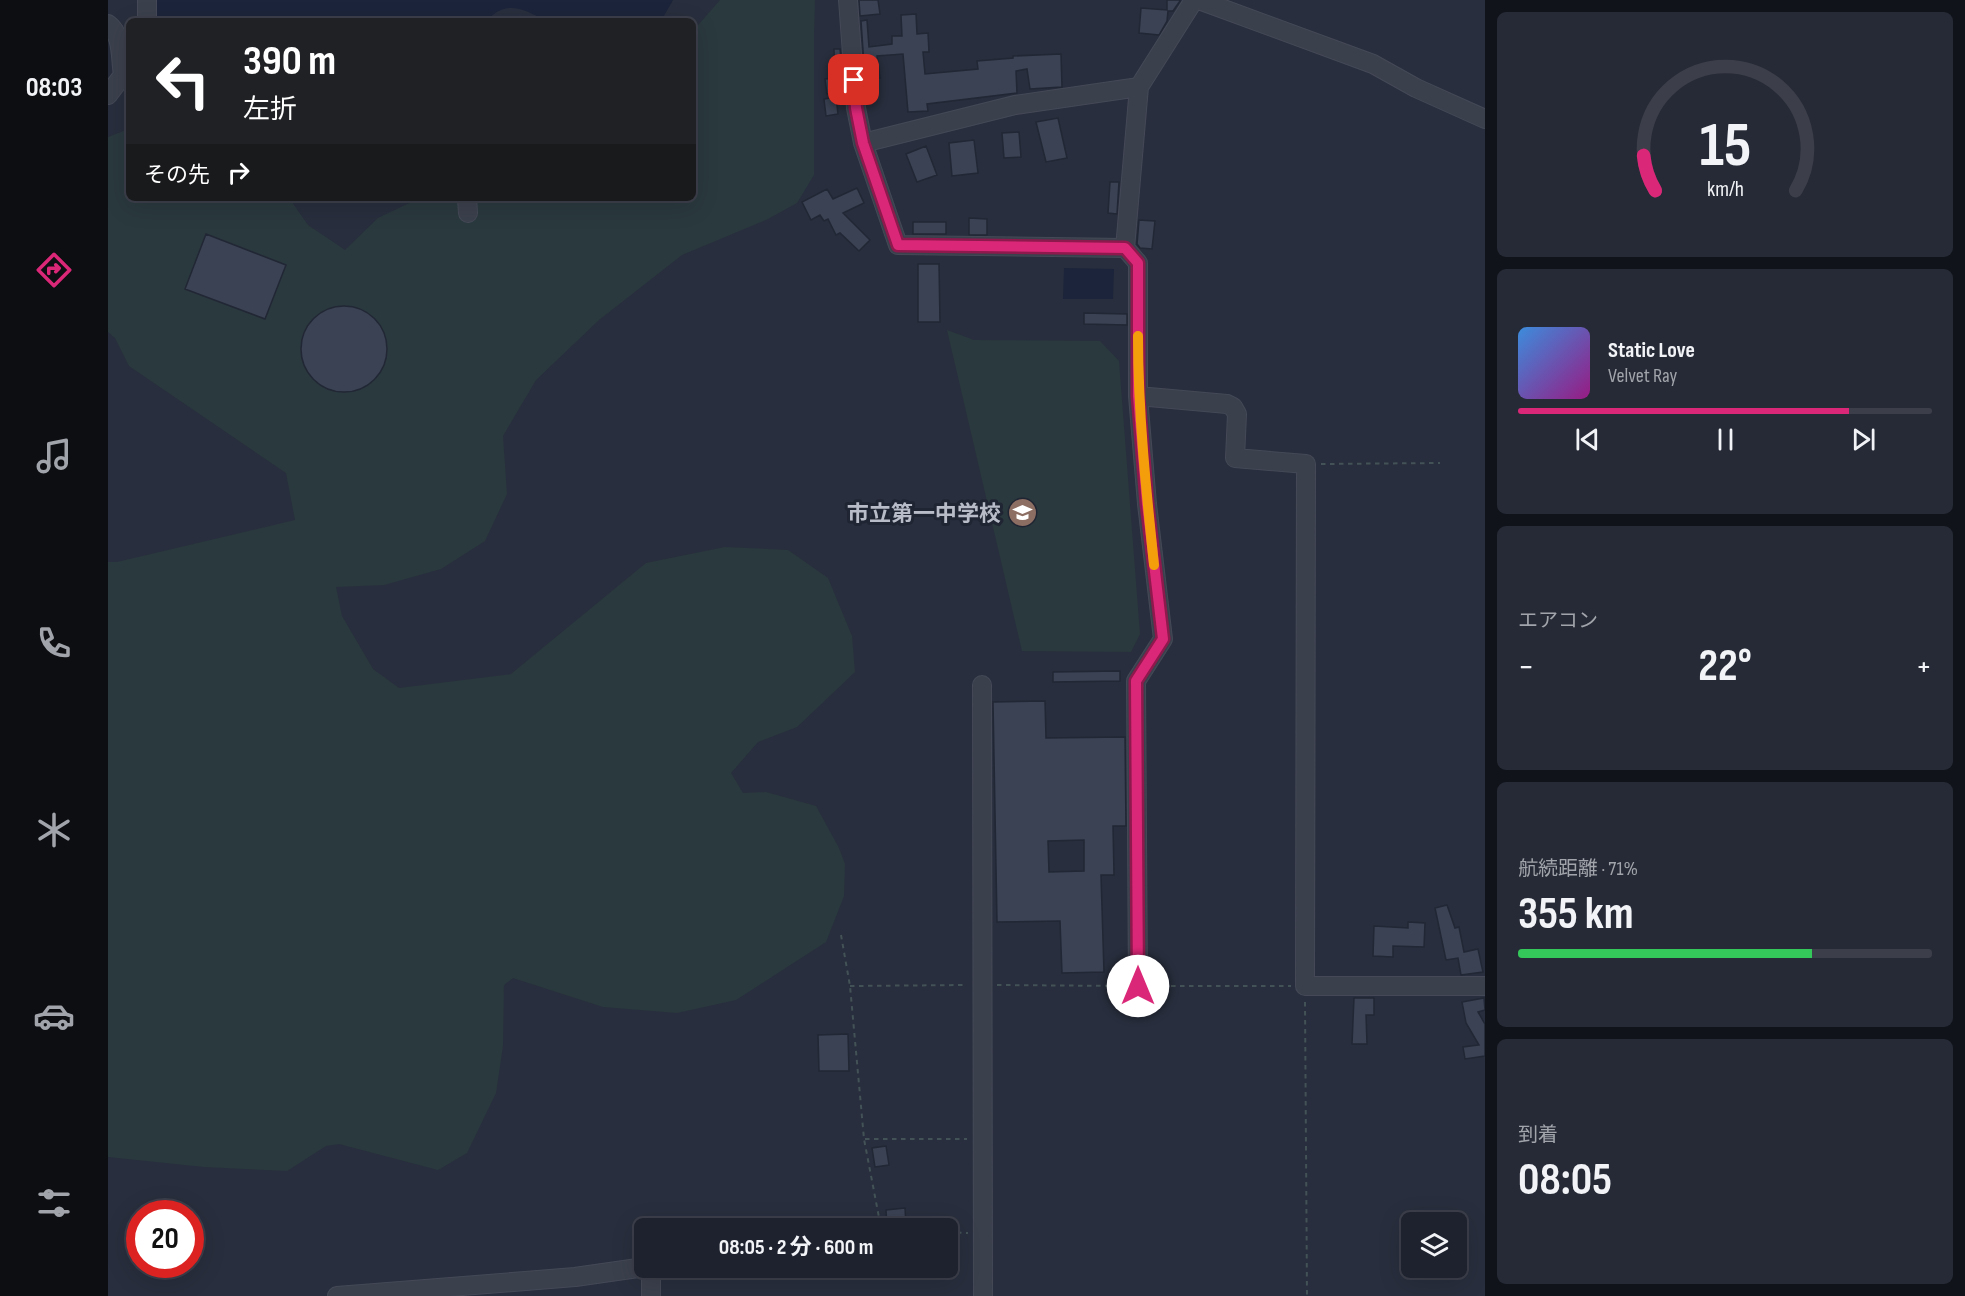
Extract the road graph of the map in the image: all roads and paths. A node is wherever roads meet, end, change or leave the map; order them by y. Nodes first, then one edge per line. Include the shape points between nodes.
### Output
1 (147, 0) edge
2 (848, 0) edge
3 (1194, 0) edge
4 (1199, 0) edge
5 (147, 18) edge
6 (108, 24) edge
7 (125, 56) edge
8 (1139, 87) junction
9 (108, 95) edge
10 (1485, 119) edge
11 (863, 143) junction
12 (1125, 248) junction
13 (1138, 396) junction
14 (1306, 464) junction
15 (1440, 464) dead end
16 (982, 685) dead end
17 (842, 935) dead end
18 (983, 985) junction
19 (850, 986) junction
20 (1138, 986) dead end
21 (1305, 986) junction
22 (1485, 986) edge
23 (864, 1139) junction
24 (982, 1139) junction
25 (879, 1218) edge
26 (958, 1232) edge
27 (983, 1233) junction
28 (634, 1269) edge
29 (651, 1278) edge
30 (337, 1296) edge
31 (651, 1296) edge
32 (983, 1296) edge
33 (1307, 1296) edge

1 - 5 street
2 - 11 street via 856,108
3 - 8 street
4 - 10 street via 1373,64
6 - 7 street via 115,30
7 - 9 street via 123,75
8 - 11 street via 1014,105
8 - 12 street
11 - 12 street via 898,245
12 - 13 street via 1138,263
13 - 14 street via 1227,404 1237,414 1235,458
13 - 20 street via 1163,639 1136,681
14 - 15 path
14 - 21 street
16 - 18 street
17 - 19 path
18 - 19 path
18 - 24 street
19 - 23 path
21 - 22 street
21 - 33 path
23 - 24 path
23 - 25 path
24 - 27 street
26 - 27 path
27 - 32 street
28 - 30 street
29 - 31 street

